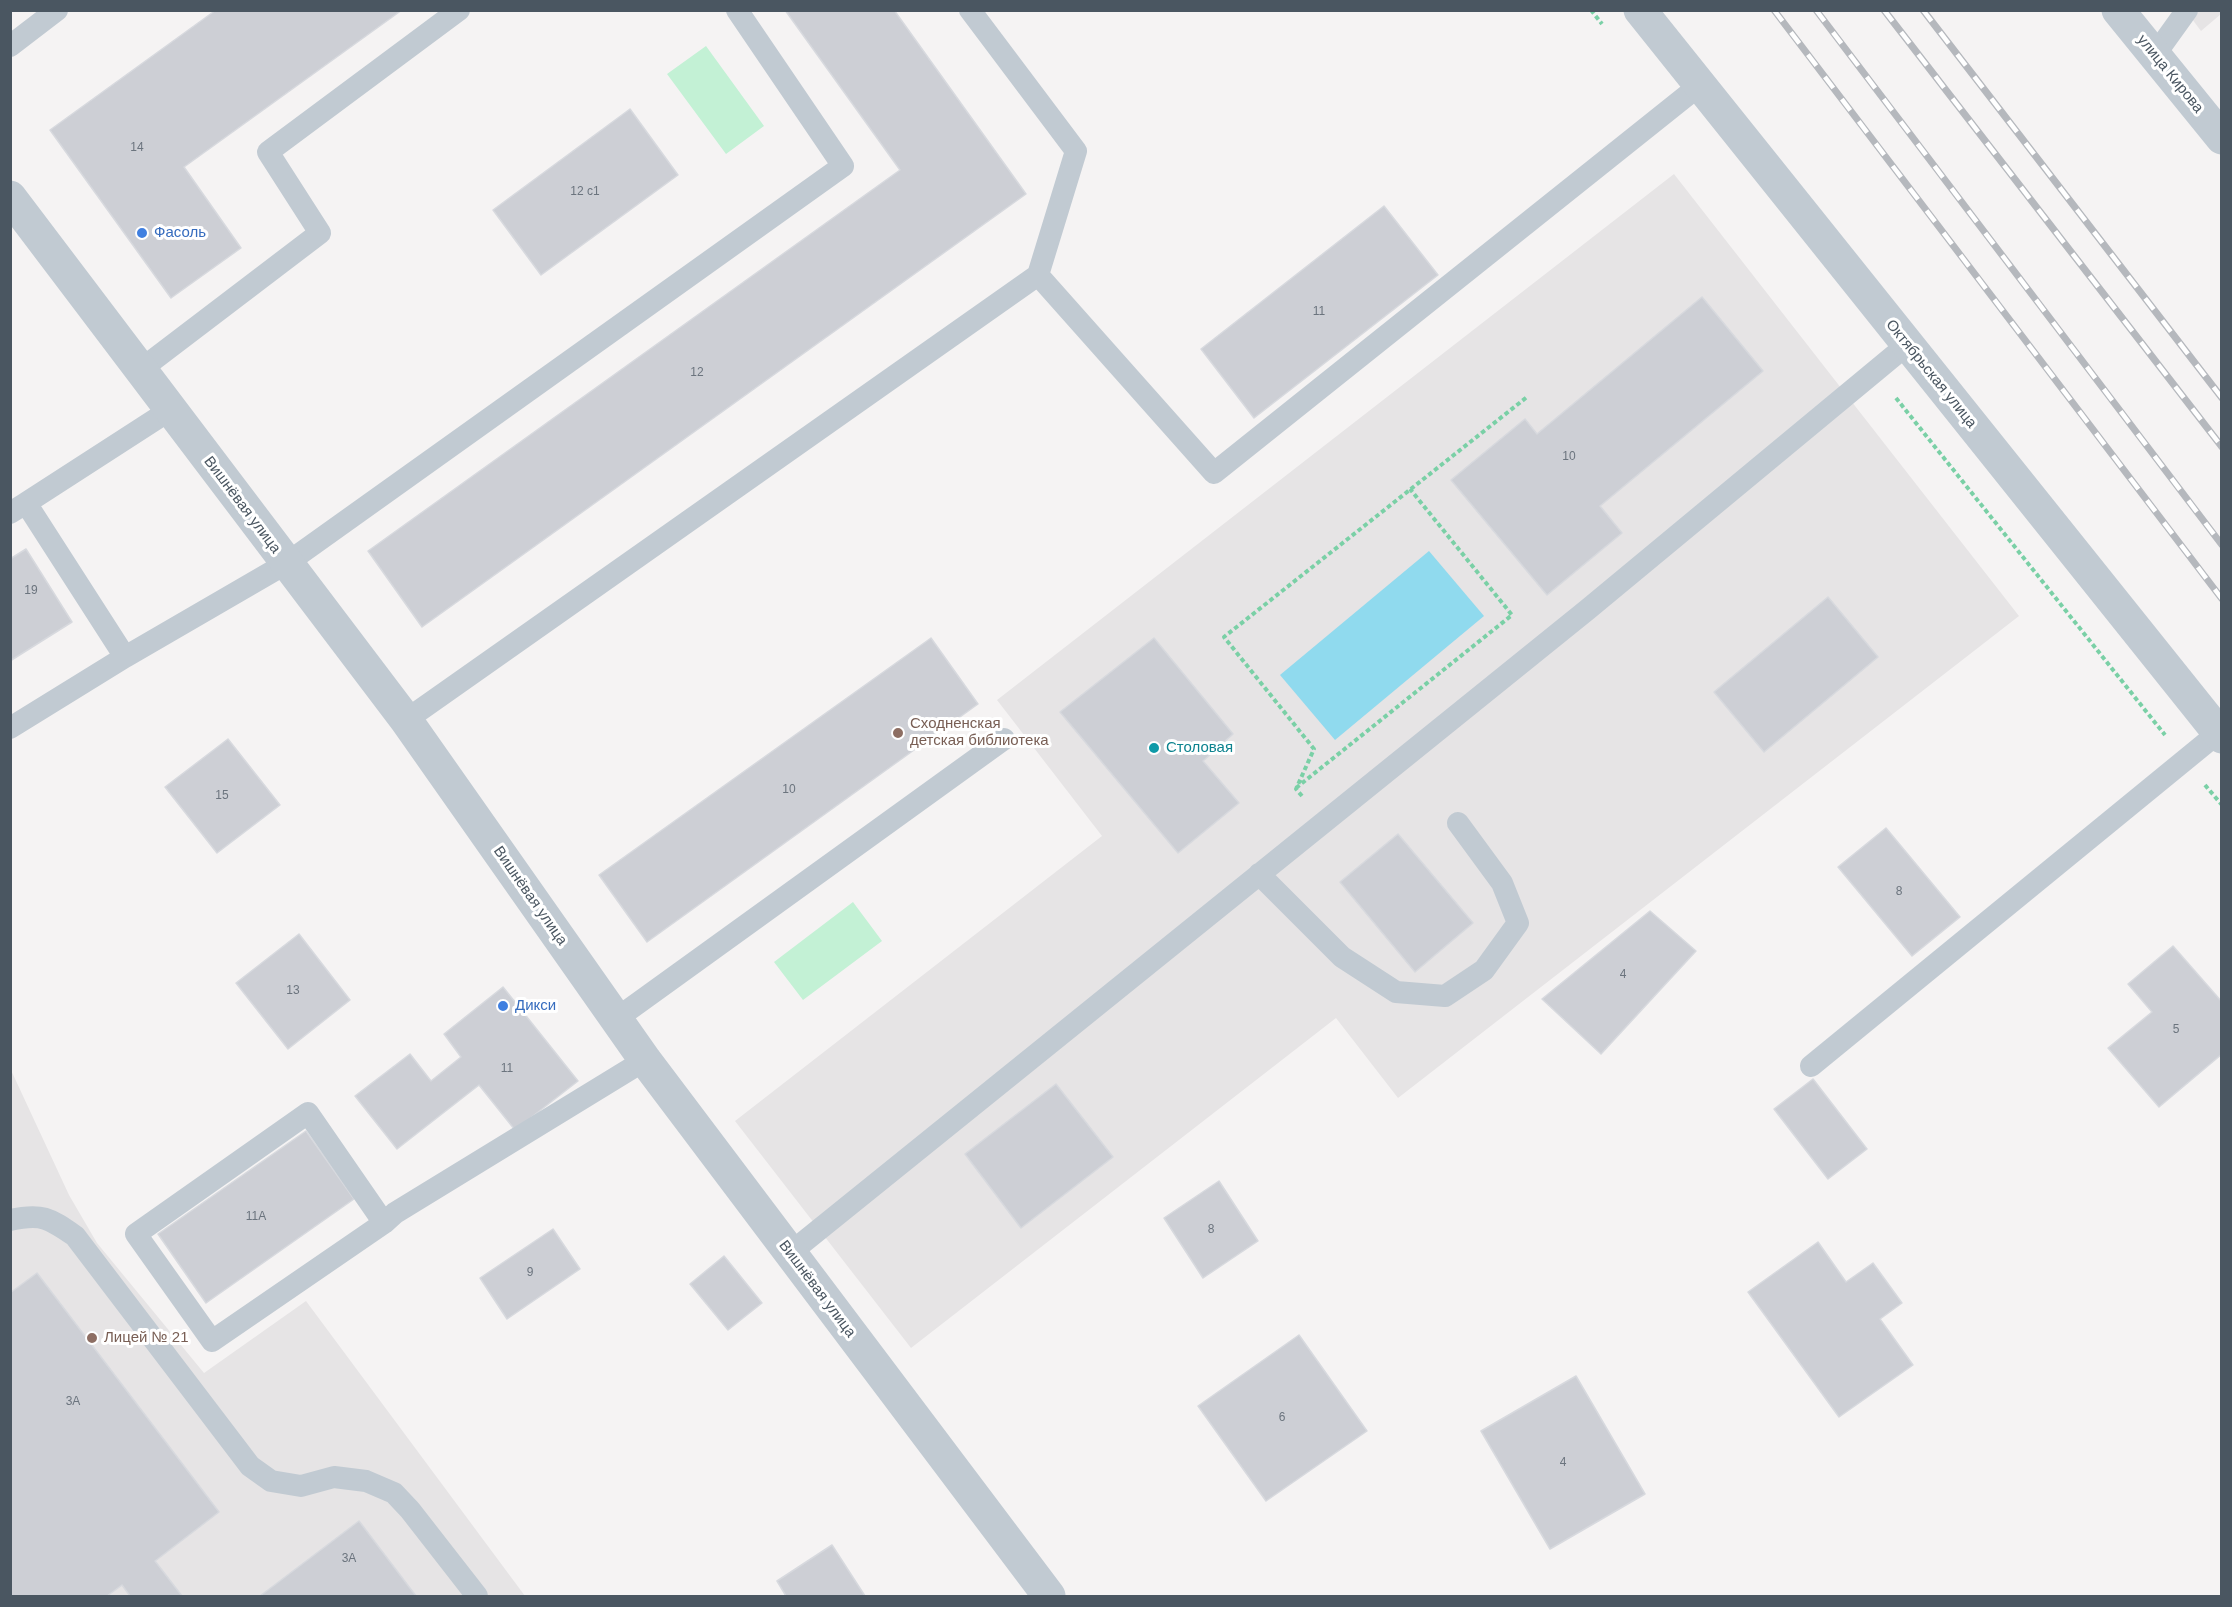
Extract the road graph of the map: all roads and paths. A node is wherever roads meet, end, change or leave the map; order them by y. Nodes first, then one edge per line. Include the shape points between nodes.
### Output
1 (57, 10) edge
2 (459, 10) edge
3 (737, 10) edge
4 (970, 10) edge
5 (1640, 10) edge
6 (2118, 10) edge
7 (2187, 10) edge
8 (10, 46) edge
9 (2154, 56) junction
10 (1700, 85) junction
11 (2222, 138) edge
12 (10, 196) edge
13 (1038, 275) junction
14 (1908, 344) junction
15 (140, 370) junction
16 (1527, 397) dead end
17 (170, 410) junction
18 (1410, 489) junction
19 (18, 508) edge
20 (287, 563) junction
21 (125, 657) junction
22 (406, 720) junction
23 (10, 728) edge
24 (2220, 735) edge
25 (1004, 739) dead end
26 (1296, 789) junction
27 (1322, 824) junction
28 (1458, 824) dead end
29 (1259, 874) junction
30 (616, 1019) junction
31 (645, 1059) junction
32 (1811, 1066) dead end
33 (10, 1220) edge
34 (384, 1223) junction
35 (790, 1253) junction
36 (477, 1596) edge
37 (1049, 1596) edge

1 - 8 lane
2 - 15 lane via 268,152 320,233
3 - 20 lane via 843,166
4 - 13 lane via 1076,151
5 - 10 street, Октябрьская улица
6 - 9 street, улица Кирова
7 - 9 lane
9 - 11 street, улица Кирова
10 - 13 lane via 1214,473
10 - 14 street, Октябрьская улица
12 - 15 street, Вишнёвая улица
13 - 22 lane
14 - 24 street, Октябрьская улица
14 - 27 lane
15 - 17 street, Вишнёвая улица
16 - 18 path
17 - 19 lane
17 - 20 street, Вишнёвая улица
18 - 26 path via 1224,637 1314,749
18 - 26 path via 1512,615
19 - 21 lane
20 - 21 lane
20 - 22 street, Вишнёвая улица
21 - 23 lane
22 - 30 street, Вишнёвая улица
24 - 32 lane
25 - 30 lane
26 - 27 path
27 - 29 lane
28 - 29 lane via 1502,883 1518,923 1484,970 1444,996 1396,992 1342,957
29 - 35 lane
30 - 31 street, Вишнёвая улица
31 - 34 lane via 394,1213
31 - 35 street, Вишнёвая улица
33 - 36 lane via 32,1215 54,1221 75,1236 250,1466 271,1481 301,1486 334,1477 366,1480 394,1493
34 - 34 lane via 212,1341 136,1234 308,1113
35 - 37 street, Вишнёвая улица

